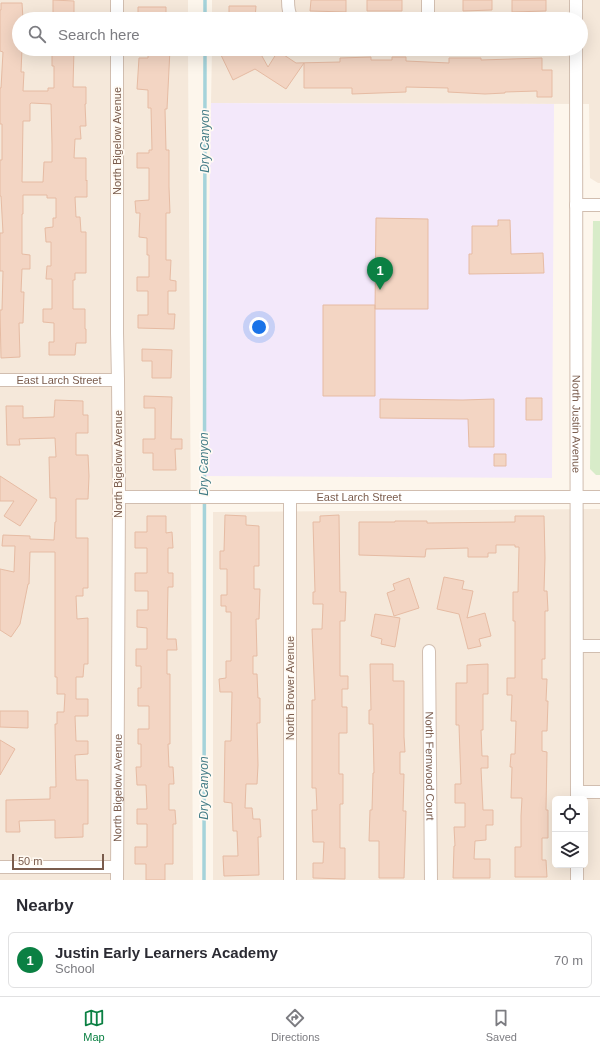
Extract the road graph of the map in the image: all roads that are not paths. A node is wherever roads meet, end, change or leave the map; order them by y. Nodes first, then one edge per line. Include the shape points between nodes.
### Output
1 (117, 0) edge
2 (288, 0) edge
3 (428, 0) edge
4 (576, 0) edge
5 (117, 12) edge
6 (289, 12) edge
7 (428, 12) edge
8 (576, 12) edge
9 (117, 56) edge
10 (576, 56) edge
11 (576, 205) junction
12 (600, 205) edge
13 (0, 380) edge
14 (118, 380) junction
15 (119, 497) junction
16 (290, 497) junction
17 (577, 497) junction
18 (600, 497) edge
19 (577, 646) junction
20 (600, 646) edge
21 (429, 651) dead end
22 (600, 792) edge
23 (577, 796) edge
24 (0, 867) edge
25 (116, 867) junction
26 (577, 868) edge
27 (116, 880) edge
28 (290, 880) edge
29 (431, 880) edge
30 (577, 880) edge

1 - 5 street
2 - 6 street
3 - 7 street
4 - 8 street
9 - 14 street, North Bigelow Avenue
10 - 11 street, North Justin Avenue
11 - 12 street
11 - 17 street, North Justin Avenue
13 - 14 street, East Larch Street
14 - 15 street, North Bigelow Avenue
15 - 16 street, East Larch Street
15 - 25 street, North Bigelow Avenue
16 - 17 street, East Larch Street
16 - 28 street, North Brower Avenue
17 - 18 street, East Larch Street
17 - 19 street, North Justin Avenue
19 - 20 street
19 - 23 street, North Justin Avenue
21 - 29 street, North Fernwood Court
22 - 23 street
24 - 25 street
25 - 27 street, North Bigelow Avenue
26 - 30 street

